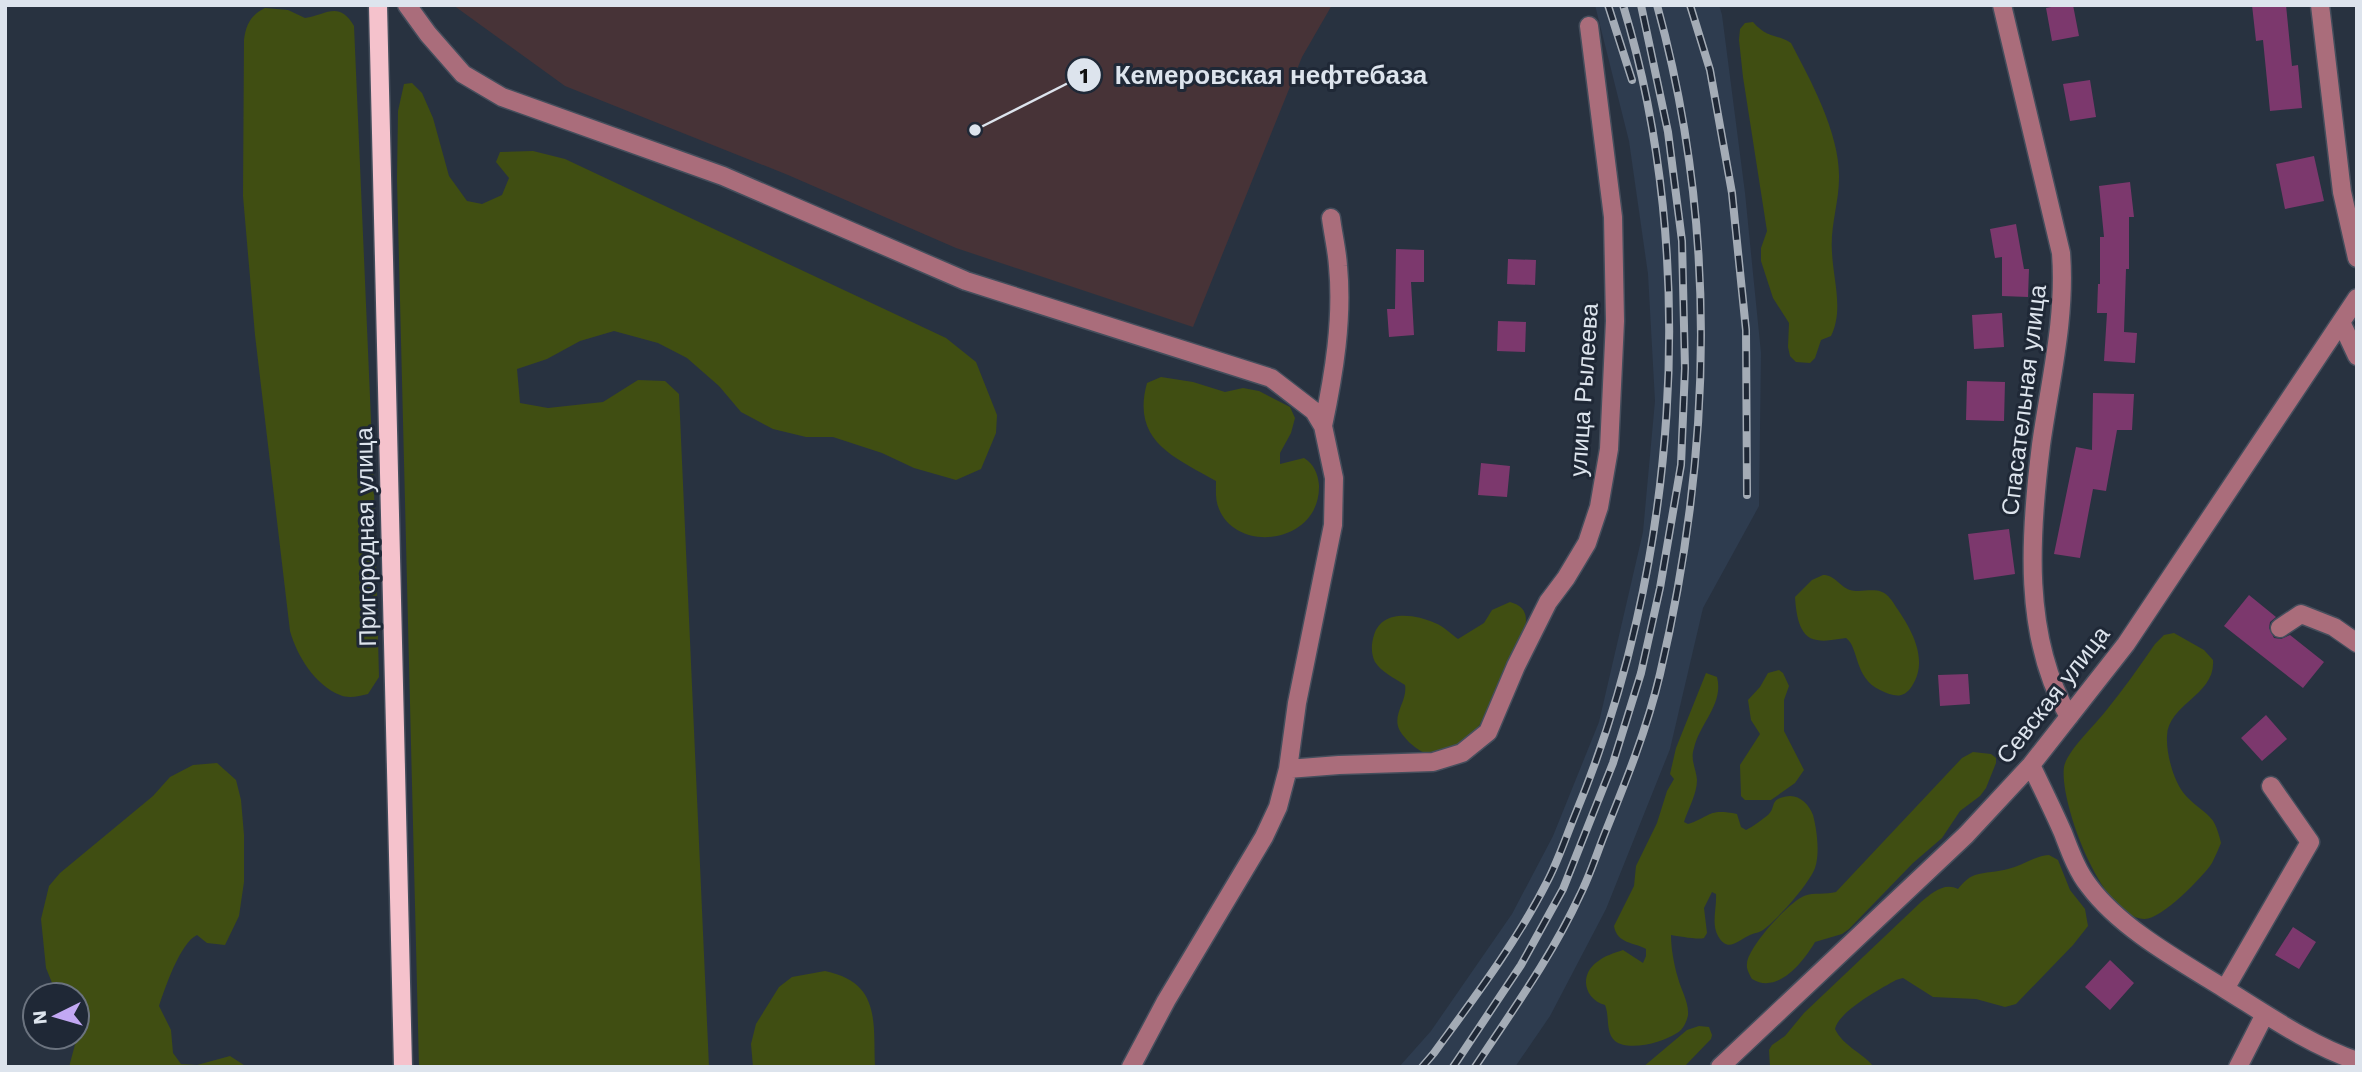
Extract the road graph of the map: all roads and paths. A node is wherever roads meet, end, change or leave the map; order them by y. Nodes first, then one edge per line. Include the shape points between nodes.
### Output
1 (378, 5) edge
2 (407, 5) edge
3 (2002, 5) edge
4 (2320, 5) edge
5 (1589, 26) dead end
6 (1331, 218) dead end
7 (2357, 258) edge
8 (2357, 298) edge
9 (2341, 322) junction
10 (2357, 356) edge
11 (1323, 426) junction
12 (2280, 628) dead end
13 (2357, 643) edge
14 (2069, 717) junction
15 (2031, 765) junction
16 (1288, 769) junction
17 (2271, 786) dead end
18 (2225, 989) junction
19 (2265, 1014) junction
20 (2357, 1061) edge
21 (403, 1067) edge
22 (1131, 1067) edge
23 (1720, 1067) edge
24 (2238, 1067) edge

1 - 21 main road, Пригородная улица
2 - 11 street via 463,74 502,97 723,176 966,281 1271,378 1314,411
3 - 14 street, Спасательная улица via 2061,253 2062,301 2034,508 2033,580 2045,658
4 - 7 street via 2342,192
5 - 16 street, улица Рылеева via 1613,217 1615,321 1609,449 1587,543 1548,602 1488,732 1462,753 1433,762
6 - 11 street via 1339,267 1338,333
8 - 9 street, Севская улица
9 - 10 street
9 - 14 street, Севская улица via 2126,644
11 - 16 street via 1334,478 1333,525
12 - 13 street via 2301,614 2334,627
14 - 15 street, Севская улица
15 - 18 street via 2076,864 2100,901
15 - 23 street, Севская улица via 1957,844
16 - 22 street via 1264,837
17 - 18 street via 2310,842
18 - 19 street
19 - 20 street
19 - 24 street

